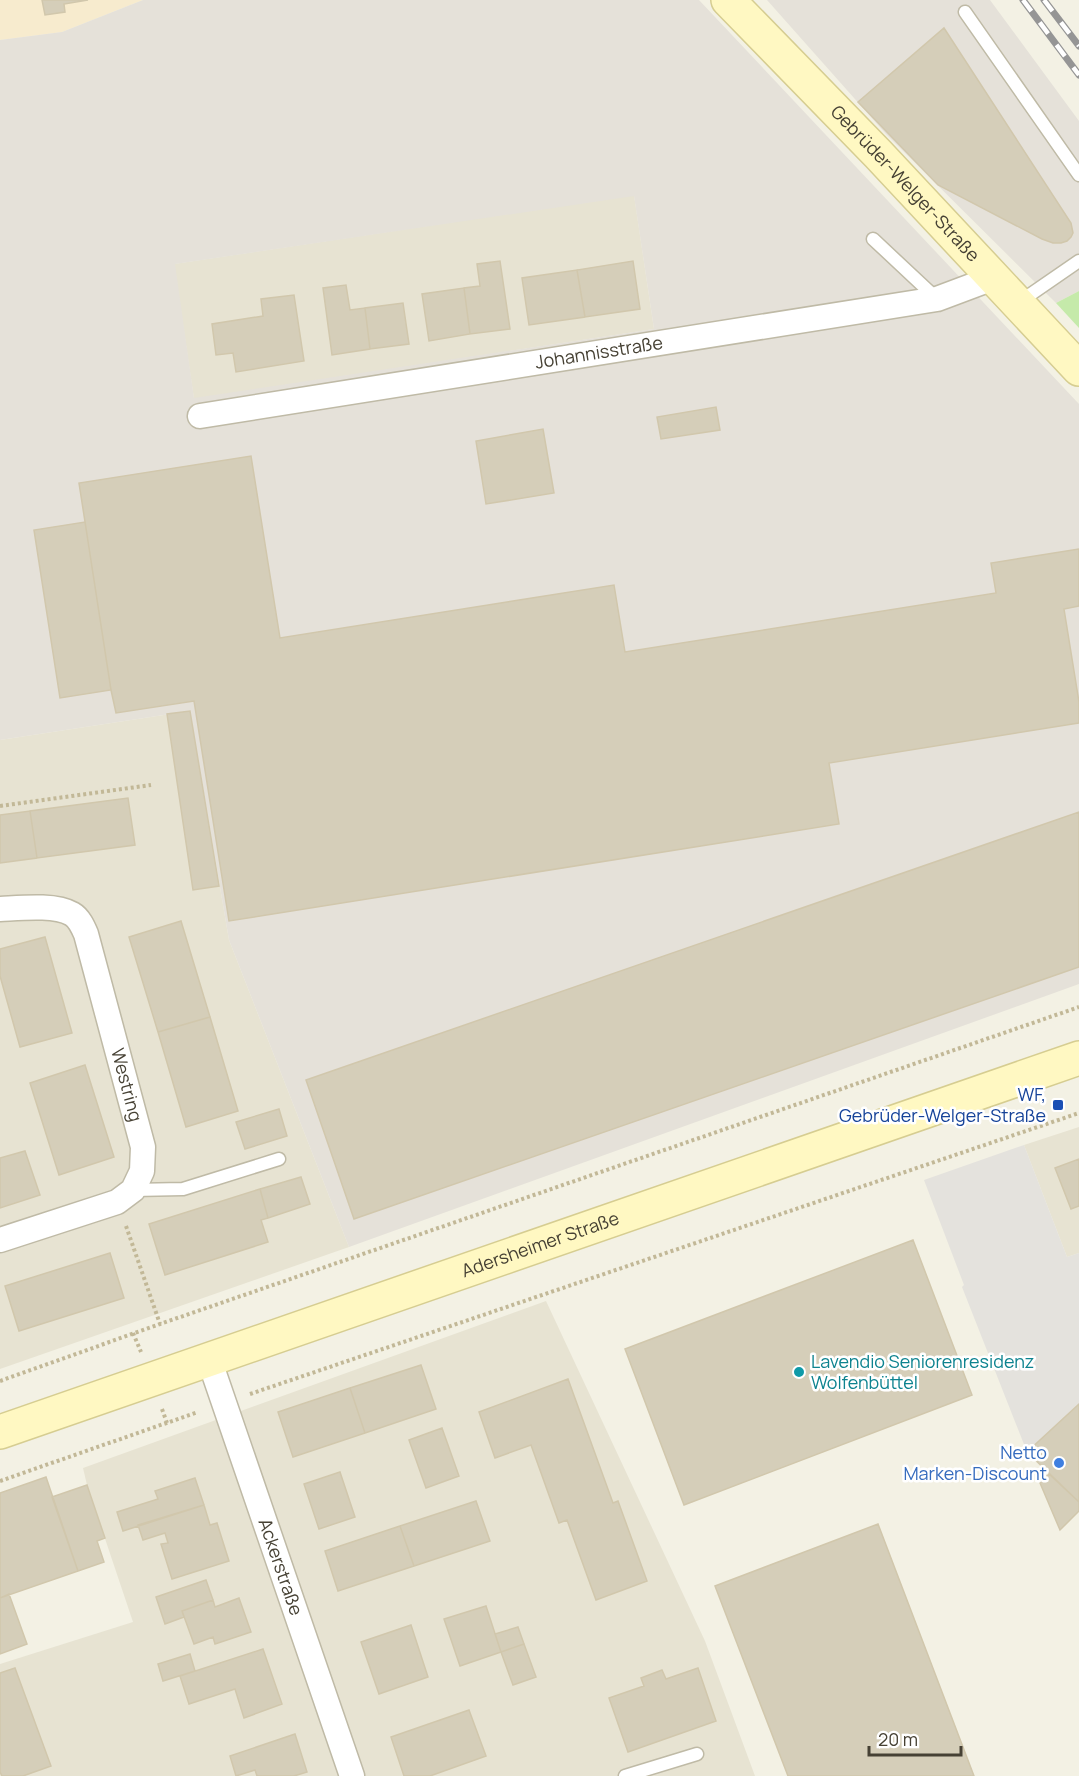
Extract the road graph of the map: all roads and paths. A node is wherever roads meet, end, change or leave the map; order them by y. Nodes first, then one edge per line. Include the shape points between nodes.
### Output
1 (728, 0) edge
2 (965, 12) dead end
3 (1079, 175) edge
4 (873, 239) dead end
5 (1079, 261) edge
6 (993, 278) junction
7 (937, 299) junction
8 (1017, 303) junction
9 (1079, 369) edge
10 (200, 416) dead end
11 (151, 785) dead end
12 (0, 806) edge
13 (0, 909) edge
14 (1079, 1007) edge
15 (1079, 1058) edge
16 (1079, 1113) edge
17 (279, 1159) dead end
18 (125, 1196) junction
19 (0, 1240) edge
20 (160, 1324) junction
21 (209, 1359) junction
22 (0, 1381) edge
23 (223, 1403) junction
24 (0, 1432) edge
25 (0, 1481) edge
26 (697, 1754) dead end
27 (352, 1776) edge
28 (625, 1776) edge

1 - 6 main road, Gebrüder-Welger-Straße
2 - 3 lane
4 - 7 lane
5 - 8 lane
6 - 7 street, Johannisstraße
6 - 8 main road, Gebrüder-Welger-Straße
7 - 10 street, Johannisstraße
8 - 9 main road, Gebrüder-Welger-Straße
11 - 12 path
13 - 18 street, Westring via 52,909 73,914 82,923 143,1146 142,1170
14 - 20 path
15 - 21 main road, Adersheimer Straße
16 - 23 path
17 - 18 lane via 183,1189
18 - 19 street
18 - 20 path
20 - 22 path
21 - 23 street, Ackerstraße
21 - 24 main road, Adersheimer Straße
23 - 25 path
23 - 27 street, Ackerstraße
26 - 28 lane

